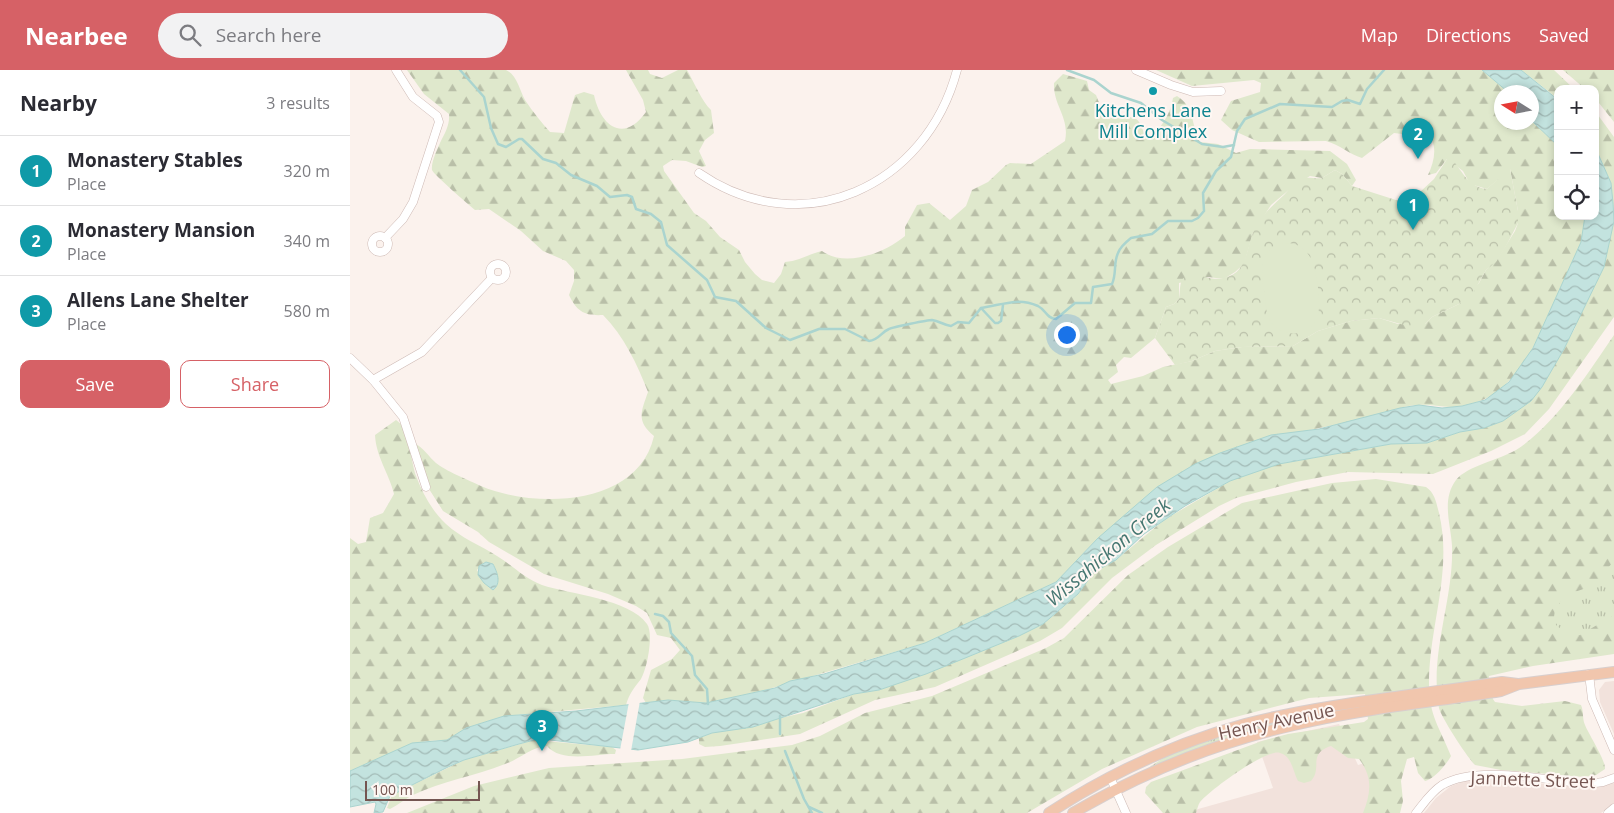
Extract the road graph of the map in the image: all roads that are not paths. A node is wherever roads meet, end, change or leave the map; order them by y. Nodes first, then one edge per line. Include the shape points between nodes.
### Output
1 (396, 70) edge
2 (957, 70) edge
3 (1136, 70) edge
4 (1221, 91) dead end
5 (699, 172) dead end
6 (386, 238) dead end
7 (492, 278) dead end
8 (350, 358) edge
9 (373, 380) junction
10 (426, 487) dead end
11 (1614, 672) edge
12 (1589, 674) junction
13 (1356, 709) junction
14 (1614, 750) edge
15 (1110, 777) junction
16 (1614, 778) edge
17 (1116, 789) junction
18 (1614, 808) edge
19 (1049, 813) edge
20 (1073, 813) edge
21 (1126, 813) edge
22 (1416, 813) edge
23 (1608, 813) edge

1 - 6 street via 413,97 439,118 439,126 413,202
2 - 5 street via 944,109 921,144 893,170 858,190 818,202 770,202 734,193
3 - 4 street via 1193,92
7 - 9 street via 422,352
8 - 9 street
9 - 10 street via 406,423
11 - 12 main road, Henry Avenue
12 - 13 main road, Henry Avenue
12 - 14 street via 1592,699
13 - 15 main road, Henry Avenue via 1271,718 1217,732 1165,751
13 - 17 main road, Henry Avenue via 1224,744
15 - 17 street
15 - 19 main road, Henry Avenue
16 - 22 street, Jannette Street via 1588,784 1478,774 1452,780 1435,790
17 - 20 main road, Henry Avenue
17 - 21 street
18 - 23 street

